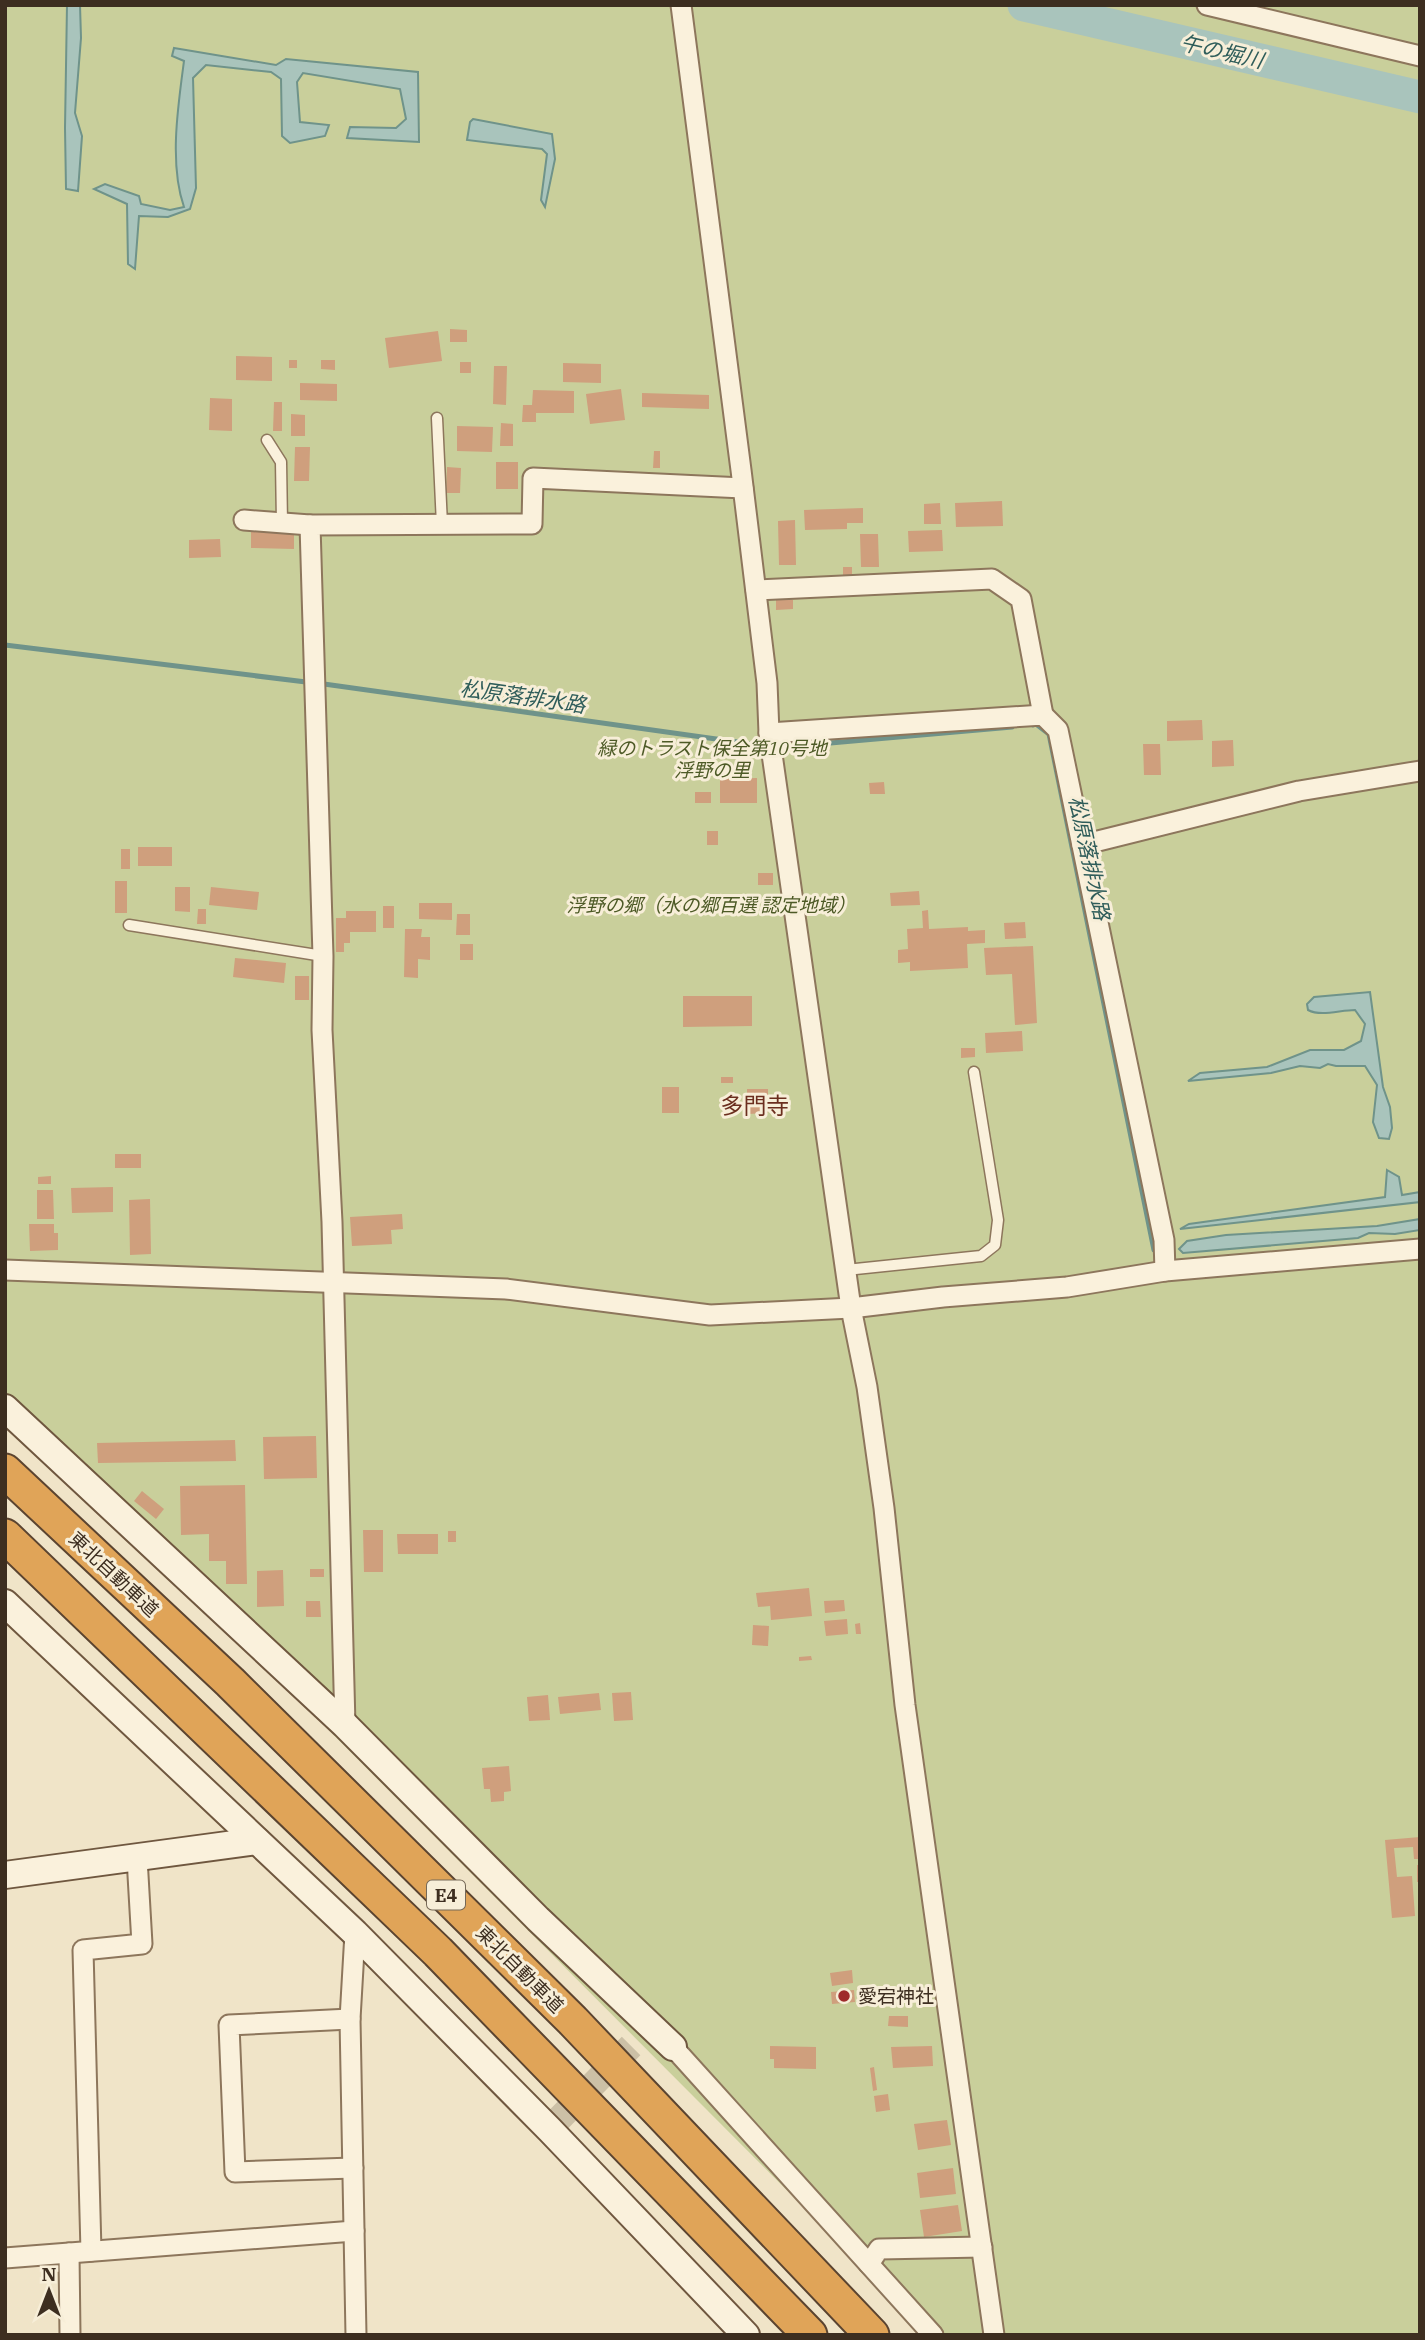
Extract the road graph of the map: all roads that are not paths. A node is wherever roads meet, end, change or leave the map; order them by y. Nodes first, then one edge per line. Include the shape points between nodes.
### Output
1 (681, 5) edge
2 (1207, 5) edge
3 (1420, 56) edge
4 (437, 418) dead end
5 (267, 440) dead end
6 (743, 488) junction
7 (244, 520) dead end
8 (282, 523) junction
9 (310, 525) junction
10 (442, 525) junction
11 (755, 590) junction
12 (1042, 715) junction
13 (769, 733) junction
14 (1420, 771) edge
15 (1082, 845) junction
16 (129, 925) dead end
17 (323, 956) junction
18 (974, 1072) dead end
19 (1420, 1249) edge
20 (5, 1270) edge
21 (846, 1270) junction
22 (1166, 1271) junction
23 (332, 1283) junction
24 (851, 1308) junction
25 (5, 1408) edge
26 (5, 1471) edge
27 (5, 1536) edge
28 (5, 1603) edge
29 (345, 1725) junction
30 (257, 1841) junction
31 (137, 1858) junction
32 (5, 1875) edge
33 (355, 1933) junction
34 (350, 2020) junction
35 (673, 2048) joint
36 (353, 2168) junction
37 (354, 2231) junction
38 (982, 2247) junction
39 (91, 2251) junction
40 (69, 2253) junction
41 (5, 2258) edge
42 (869, 2264) junction
43 (70, 2335) edge
44 (356, 2335) edge
45 (746, 2335) edge
46 (810, 2335) edge
47 (872, 2335) edge
48 (933, 2335) edge
49 (994, 2335) edge

1 - 6 street
2 - 3 street
4 - 10 lane
5 - 8 lane via 281,462
6 - 10 street via 533,478 533,524
6 - 11 street
7 - 8 street
8 - 9 street
9 - 10 street
9 - 17 street
11 - 12 street via 992,579 1021,599
11 - 13 street
12 - 13 street
12 - 15 street via 1058,730
13 - 21 street
14 - 15 street via 1299,790
15 - 22 street via 1164,1240
16 - 17 lane
17 - 23 street
18 - 21 lane via 998,1220 995,1245 981,1256
19 - 22 street
20 - 23 street
21 - 24 street
22 - 24 street via 1067,1287
23 - 24 street via 506,1289 710,1315
23 - 29 street
24 - 38 street via 873,1427 905,1705
25 - 29 street
26 - 47 highway, 東北自動車道 / E4 via 230,1682 573,2021
27 - 46 highway, E4 via 438,1952
28 - 30 street
29 - 35 street via 644,2033
30 - 31 street
30 - 33 street
31 - 32 street
31 - 39 street via 142,1944 83,1950
33 - 34 street
33 - 45 street via 554,2125
34 - 36 street
34 - 36 street via 229,2025 235,2172
35 - 42 street
36 - 37 street
37 - 39 street
37 - 44 street
38 - 42 street via 879,2249
38 - 49 street
39 - 40 street
40 - 41 street
40 - 43 street
42 - 48 street

